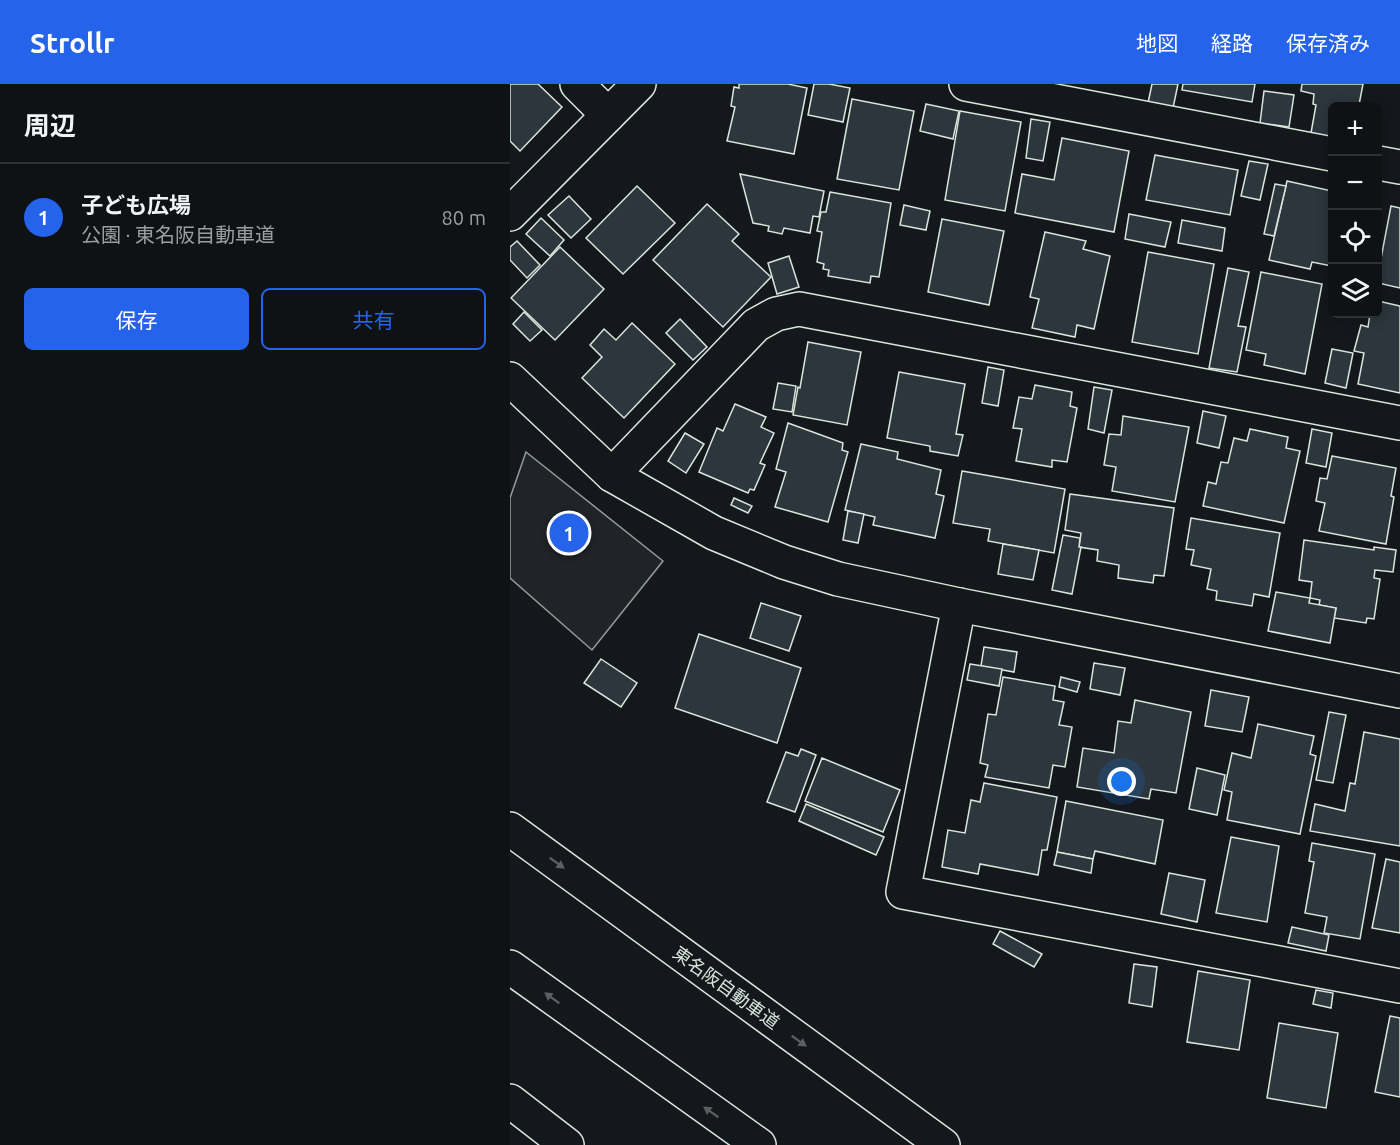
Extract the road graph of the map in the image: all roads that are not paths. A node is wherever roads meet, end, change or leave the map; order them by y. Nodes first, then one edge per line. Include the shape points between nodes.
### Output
1 (577, 84) edge
2 (639, 84) edge
3 (966, 84) edge
4 (608, 115) junction
5 (1328, 153) edge
6 (1382, 164) edge
7 (1400, 167) edge
8 (510, 213) edge
9 (510, 379) edge
10 (1400, 423) edge
11 (612, 476) junction
12 (959, 605) junction
13 (1399, 688) edge
14 (510, 829) edge
15 (510, 967) edge
16 (1400, 986) edge
17 (510, 1101) edge
18 (567, 1145) edge
19 (759, 1145) edge
20 (943, 1145) edge

1 - 4 main road
2 - 4 main road
3 - 5 main road
4 - 8 main road
6 - 7 main road
9 - 11 main road
10 - 11 main road via 799,309 776,314 756,326
11 - 12 main road via 714,533 784,562 838,579
12 - 13 main road
12 - 16 main road via 903,892
14 -> 20 main road, 東名阪自動車道
19 -> 15 main road
17 - 18 main road

